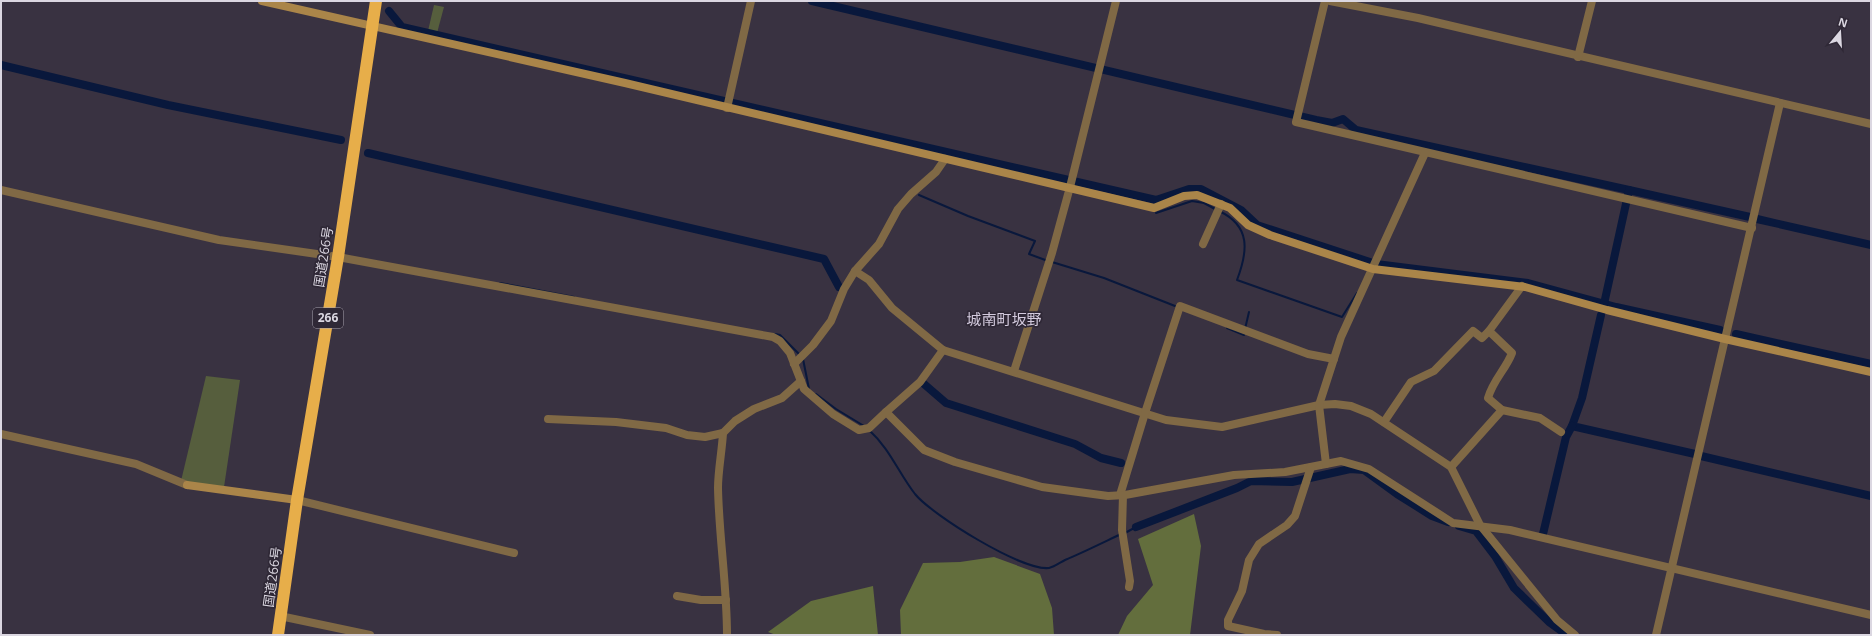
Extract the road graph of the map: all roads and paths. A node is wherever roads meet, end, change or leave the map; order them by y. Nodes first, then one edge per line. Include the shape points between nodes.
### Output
1 (262, 1) edge
2 (376, 1) edge
3 (751, 1) edge
4 (1116, 1) edge
5 (1325, 1) edge
6 (1330, 1) edge
7 (1592, 1) edge
8 (371, 27) junction
9 (1578, 57) junction
10 (1780, 103) junction
11 (727, 108) junction
12 (1871, 124) edge
13 (1425, 153) junction
14 (945, 159) junction
15 (1070, 188) junction
16 (1, 190) edge
17 (1221, 204) junction
18 (1752, 228) junction
19 (1203, 244) dead end
20 (338, 257) junction
21 (1373, 269) junction
22 (854, 271) junction
23 (1522, 286) junction
24 (1489, 331) junction
25 (1724, 339) junction
26 (943, 350) junction
27 (1334, 359) junction
28 (794, 364) junction
29 (1014, 371) junction
30 (1871, 372) edge
31 (801, 381) junction
32 (1320, 405) junction
33 (1502, 410) junction
34 (886, 412) junction
35 (1145, 413) junction
36 (548, 419) dead end
37 (1384, 422) junction
38 (1561, 432) dead end
39 (723, 433) junction
40 (1, 434) edge
41 (1326, 464) junction
42 (1451, 467) junction
43 (1311, 468) junction
44 (1122, 495) junction
45 (297, 500) junction
46 (1480, 525) junction
47 (514, 553) dead end
48 (1672, 568) junction
49 (1129, 587) dead end
50 (677, 596) dead end
51 (726, 600) junction
52 (1871, 615) edge
53 (280, 616) junction
54 (278, 635) edge
55 (370, 635) edge
56 (727, 635) edge
57 (1277, 635) edge
58 (1575, 635) edge
59 (1656, 635) edge

1 - 8 street
2 - 8 highway, 国道266号 / 266
3 - 11 street
4 - 15 street
5 - 13 street via 1296,122
6 - 9 street via 1418,18
7 - 9 street
8 - 11 street
8 - 20 highway, 国道266号 / 266
9 - 10 street
10 - 12 street
10 - 18 street
11 - 14 street
13 - 18 street
13 - 21 street
14 - 15 street
14 - 22 street via 936,172 910,194 898,209 879,244
15 - 17 street via 1154,208 1184,196 1197,195
15 - 29 street
16 - 20 street via 219,240
17 - 19 street
17 - 21 street via 1230,208 1248,225 1270,235
18 - 25 street
20 - 28 street via 773,337 790,353
20 - 45 highway, 国道266号 / 266
21 - 23 street
21 - 27 street via 1341,337
22 - 26 street via 870,280 892,308
22 - 28 street via 831,321 813,345
23 - 24 street
23 - 25 street
24 - 33 street via 1512,353 1494,381 1488,398
24 - 37 street via 1482,338 1473,331 1434,371 1411,382
25 - 30 street
25 - 48 street
26 - 29 street
26 - 34 street via 920,382
27 - 32 street
27 - 35 street via 1308,354 1180,306
28 - 31 street
29 - 35 street
31 - 34 street via 804,388 823,405 859,430 869,428
31 - 39 street via 782,398 754,409 735,421
32 - 35 street via 1222,427 1166,420
32 - 37 street via 1351,406
32 - 41 street
33 - 38 street via 1540,418
33 - 42 street
34 - 44 street via 924,450 955,462 1042,487 1108,496
35 - 44 street
36 - 39 street via 666,428 688,436 705,437
37 - 42 street
39 - 51 street via 718,486 720,546
40 - 45 street via 136,464 187,485
41 - 43 street
41 - 46 street via 1347,462 1369,469 1453,523
42 - 46 street
43 - 44 street via 1234,475 1163,490
43 - 57 street via 1295,516 1259,544 1249,560 1242,591 1228,620 1228,626
44 - 49 street via 1122,530 1130,576
45 - 47 street
45 - 53 highway, 国道266号 / 266
46 - 48 street
46 - 58 street via 1544,605
48 - 52 street
48 - 59 street
50 - 51 street via 701,600
51 - 56 street
53 - 54 highway, 国道266号 / 266
53 - 55 street

